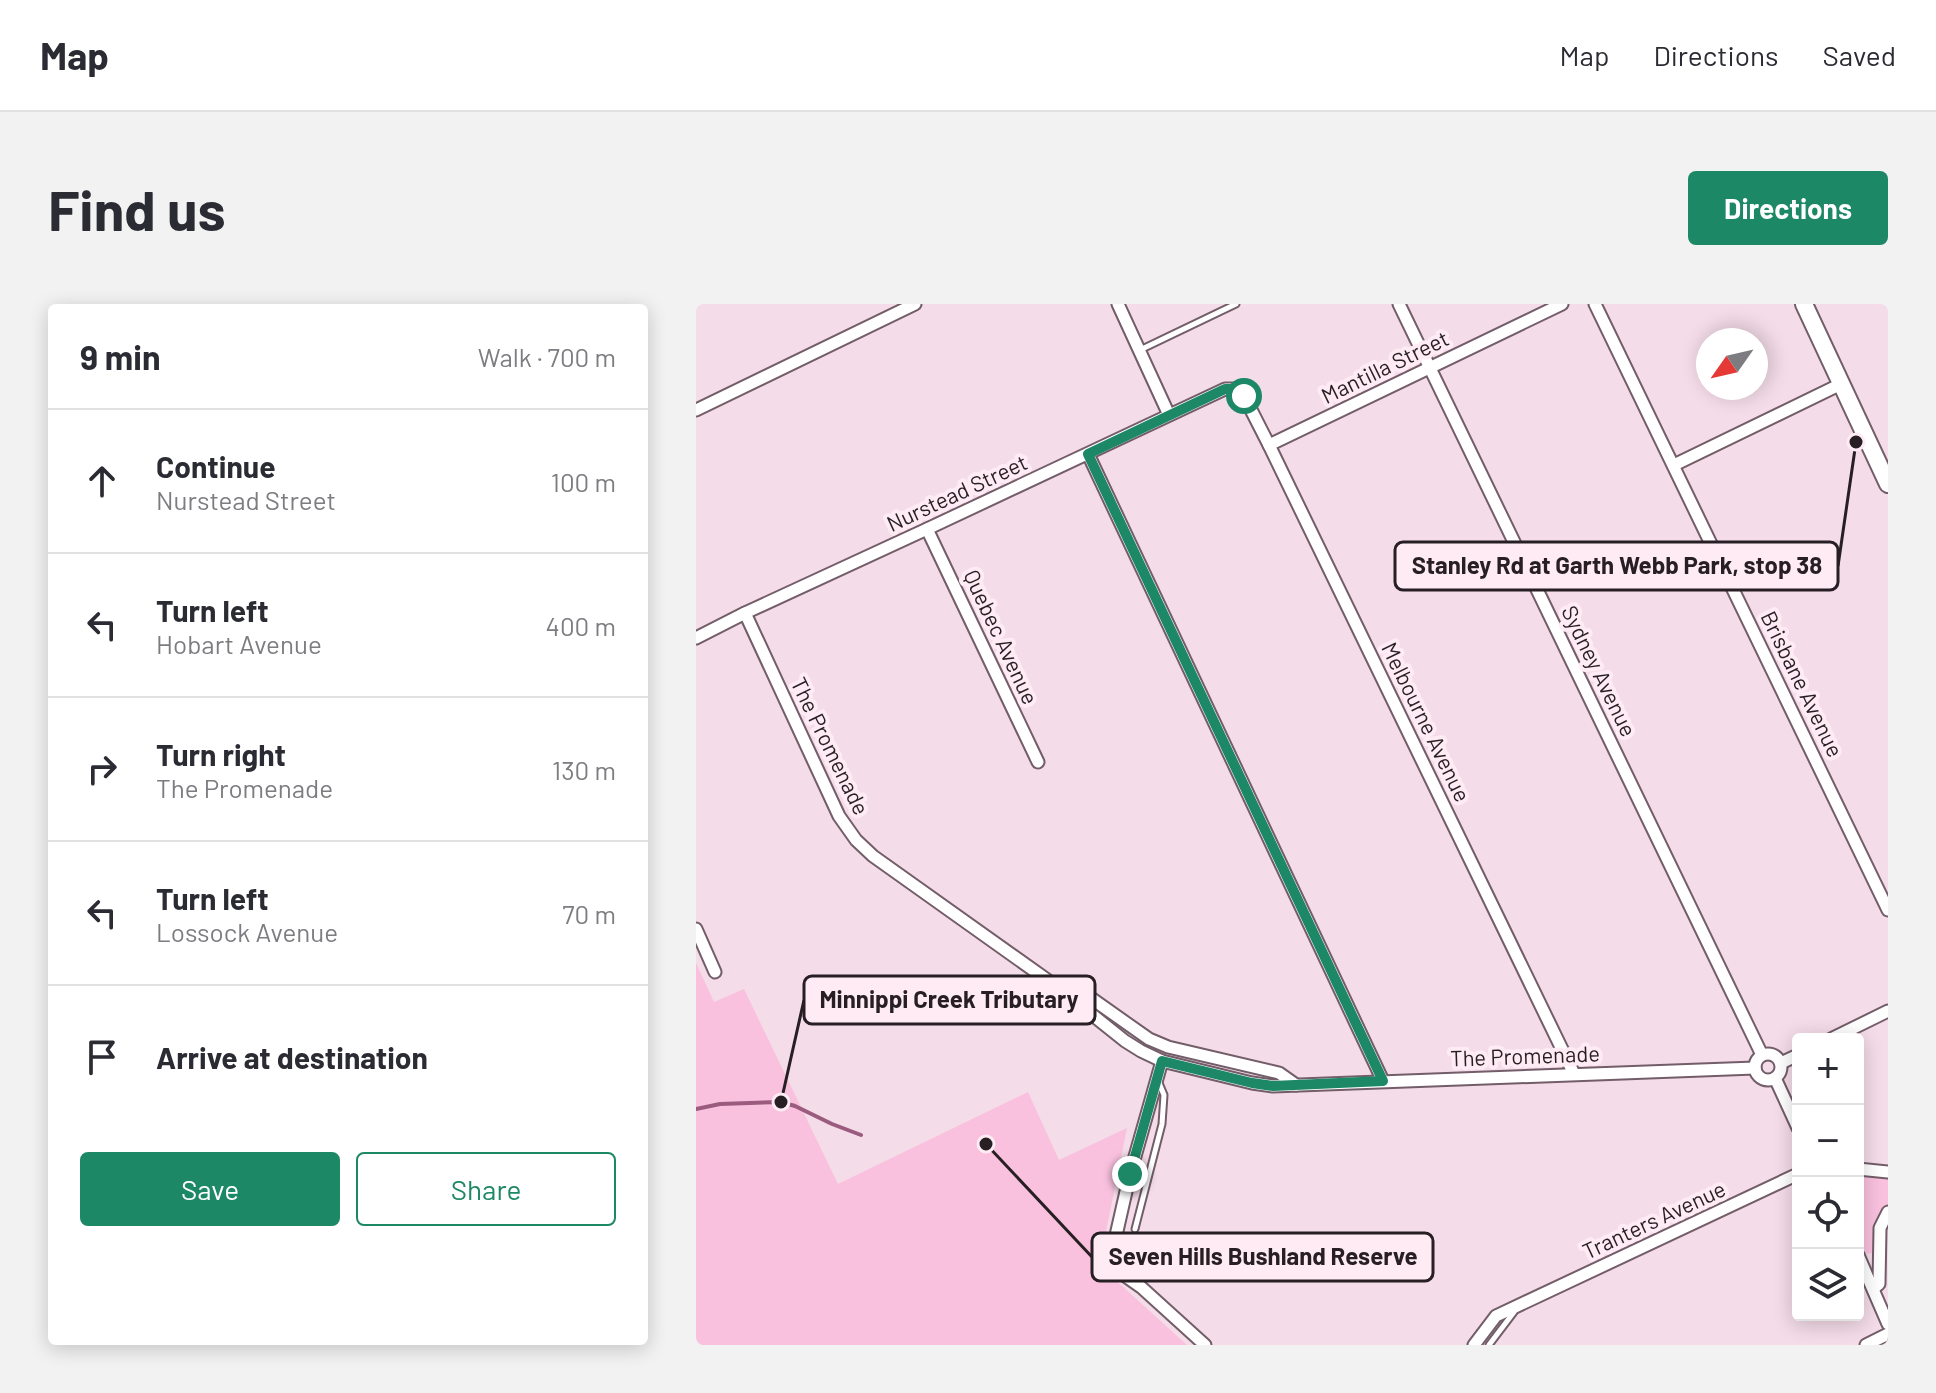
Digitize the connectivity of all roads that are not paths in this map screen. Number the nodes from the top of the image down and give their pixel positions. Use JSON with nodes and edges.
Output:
{"nodes":[{"id":1,"x":915,"y":304,"type":"edge"},
{"id":2,"x":1118,"y":304,"type":"edge"},
{"id":3,"x":1236,"y":304,"type":"edge"},
{"id":4,"x":1399,"y":304,"type":"edge"},
{"id":5,"x":1562,"y":304,"type":"edge"},
{"id":6,"x":1595,"y":304,"type":"edge"},
{"id":7,"x":1804,"y":304,"type":"edge"},
{"id":8,"x":1139,"y":351,"type":"junction"},
{"id":9,"x":1430,"y":367,"type":"junction"},
{"id":10,"x":1841,"y":384,"type":"junction"},
{"id":11,"x":1236,"y":389,"type":"joint"},
{"id":12,"x":696,"y":410,"type":"edge"},
{"id":13,"x":1169,"y":415,"type":"junction"},
{"id":14,"x":1269,"y":445,"type":"junction"},
{"id":15,"x":1088,"y":454,"type":"junction"},
{"id":16,"x":1674,"y":465,"type":"junction"},
{"id":17,"x":1888,"y":484,"type":"edge"},
{"id":18,"x":927,"y":529,"type":"junction"},
{"id":19,"x":745,"y":613,"type":"junction"},
{"id":20,"x":696,"y":638,"type":"edge"},
{"id":21,"x":1038,"y":762,"type":"dead end"},
{"id":22,"x":1888,"y":910,"type":"edge"},
{"id":23,"x":696,"y":929,"type":"edge"},
{"id":24,"x":715,"y":972,"type":"dead end"},
{"id":25,"x":1060,"y":989,"type":"junction"},
{"id":26,"x":1888,"y":1011,"type":"edge"},
{"id":27,"x":1843,"y":1033,"type":"edge"},
{"id":28,"x":1762,"y":1055,"type":"junction"},
{"id":29,"x":1792,"y":1058,"type":"edge"},
{"id":30,"x":1162,"y":1061,"type":"junction"},
{"id":31,"x":1781,"y":1063,"type":"junction"},
{"id":32,"x":1755,"y":1068,"type":"junction"},
{"id":33,"x":1574,"y":1074,"type":"junction"},
{"id":34,"x":1157,"y":1078,"type":"junction"},
{"id":35,"x":1775,"y":1078,"type":"junction"},
{"id":36,"x":1383,"y":1081,"type":"junction"},
{"id":37,"x":1296,"y":1085,"type":"junction"},
{"id":38,"x":1792,"y":1115,"type":"edge"},
{"id":39,"x":1864,"y":1170,"type":"edge"},
{"id":40,"x":1888,"y":1172,"type":"edge"},
{"id":41,"x":1792,"y":1177,"type":"edge"},
{"id":42,"x":1888,"y":1212,"type":"edge"},
{"id":43,"x":1135,"y":1229,"type":"dead end"},
{"id":44,"x":1864,"y":1267,"type":"edge"},
{"id":45,"x":1874,"y":1288,"type":"junction"},
{"id":46,"x":1527,"y":1301,"type":"junction"},
{"id":47,"x":1888,"y":1324,"type":"edge"},
{"id":48,"x":1888,"y":1334,"type":"edge"},
{"id":49,"x":1205,"y":1345,"type":"edge"},
{"id":50,"x":1474,"y":1345,"type":"edge"},
{"id":51,"x":1489,"y":1345,"type":"edge"},
{"id":52,"x":1866,"y":1345,"type":"edge"}],
"edges":[{"from":1,"to":12,"type":"street"},
{"from":2,"to":8,"type":"street"},
{"from":3,"to":8,"type":"lane"},
{"from":4,"to":9,"type":"street","name":"Sydney Avenue"},
{"from":5,"to":9,"type":"street","name":"Mantilla Street"},
{"from":6,"to":16,"type":"street","name":"Brisbane Avenue"},
{"from":7,"to":10,"type":"main road"},
{"from":8,"to":13,"type":"street"},
{"from":9,"to":14,"type":"street","name":"Mantilla Street"},
{"from":9,"to":28,"type":"street","name":"Sydney Avenue"},
{"from":10,"to":16,"type":"street"},
{"from":10,"to":17,"type":"main road"},
{"from":11,"to":13,"type":"street","name":"Nurstead Street"},
{"from":11,"to":14,"type":"street","name":"Melbourne Avenue"},
{"from":13,"to":15,"type":"street","name":"Nurstead Street"},
{"from":14,"to":33,"type":"street","name":"Melbourne Avenue"},
{"from":15,"to":18,"type":"street","name":"Nurstead Street"},
{"from":15,"to":36,"type":"street"},
{"from":16,"to":22,"type":"street","name":"Brisbane Avenue"},
{"from":18,"to":19,"type":"street","name":"Nurstead Street"},
{"from":18,"to":21,"type":"street","name":"Quebec Avenue"},
{"from":19,"to":20,"type":"street","name":"Nurstead Street"},
{"from":19,"to":25,"type":"street","name":"The Promenade"},
{"from":23,"to":24,"type":"street"},
{"from":25,"to":30,"type":"street","name":"The Promenade"},
{"from":25,"to":37,"type":"street","name":"The Promenade"},
{"from":26,"to":27,"type":"street"},
{"from":28,"to":31,"type":"street"},
{"from":28,"to":32,"type":"street"},
{"from":29,"to":31,"type":"street"},
{"from":30,"to":34,"type":"street"},
{"from":30,"to":37,"type":"street","name":"The Promenade"},
{"from":31,"to":35,"type":"street"},
{"from":32,"to":33,"type":"street","name":"The Promenade"},
{"from":32,"to":35,"type":"street"},
{"from":33,"to":36,"type":"street","name":"The Promenade"},
{"from":34,"to":43,"type":"lane"},
{"from":34,"to":49,"type":"street"},
{"from":35,"to":38,"type":"street"},
{"from":36,"to":37,"type":"street","name":"The Promenade"},
{"from":39,"to":40,"type":"street"},
{"from":41,"to":46,"type":"street","name":"Tranters Avenue"},
{"from":42,"to":45,"type":"street"},
{"from":44,"to":45,"type":"street"},
{"from":45,"to":47,"type":"street"},
{"from":46,"to":50,"type":"street","name":"Tranters Avenue"},
{"from":46,"to":51,"type":"lane","name":"Tranters Avenue"},
{"from":48,"to":52,"type":"street"}]}
